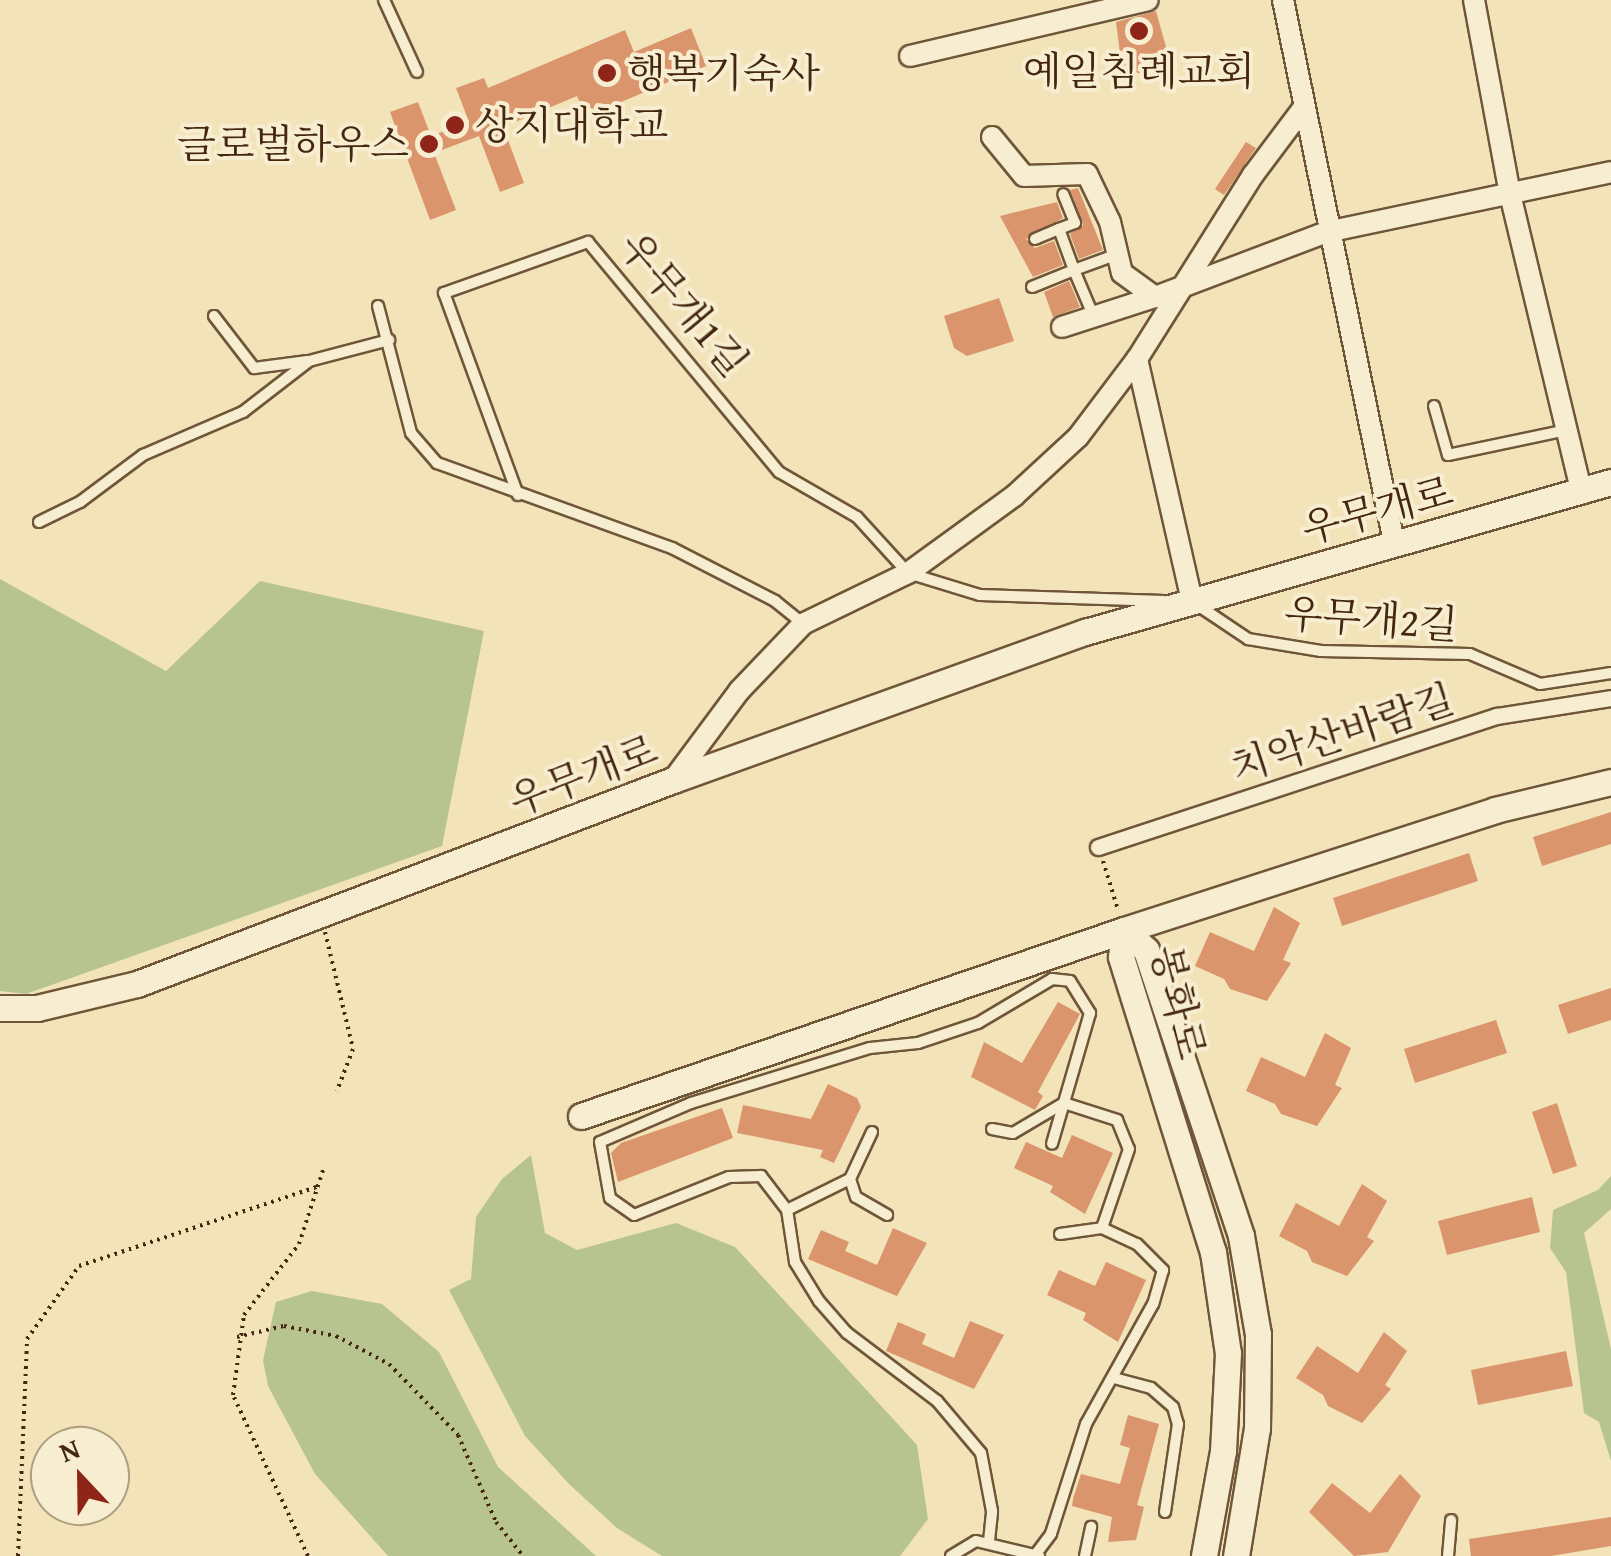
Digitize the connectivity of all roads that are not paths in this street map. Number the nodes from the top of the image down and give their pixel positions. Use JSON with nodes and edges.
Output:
{"nodes":[{"id":1,"x":384,"y":0,"type":"edge"},
{"id":2,"x":1148,"y":0,"type":"edge"},
{"id":3,"x":1283,"y":0,"type":"edge"},
{"id":4,"x":1474,"y":0,"type":"edge"},
{"id":5,"x":910,"y":56,"type":"dead end"},
{"id":6,"x":417,"y":72,"type":"dead end"},
{"id":7,"x":1304,"y":107,"type":"junction"},
{"id":8,"x":992,"y":137,"type":"dead end"},
{"id":9,"x":1611,"y":172,"type":"edge"},
{"id":10,"x":1063,"y":194,"type":"dead end"},
{"id":11,"x":1510,"y":194,"type":"junction"},
{"id":12,"x":1059,"y":229,"type":"junction"},
{"id":13,"x":1327,"y":232,"type":"junction"},
{"id":14,"x":1035,"y":238,"type":"dead end"},
{"id":15,"x":1110,"y":257,"type":"dead end"},
{"id":16,"x":1074,"y":270,"type":"junction"},
{"id":17,"x":1181,"y":286,"type":"junction"},
{"id":18,"x":1032,"y":287,"type":"dead end"},
{"id":19,"x":1155,"y":297,"type":"junction"},
{"id":20,"x":378,"y":306,"type":"dead end"},
{"id":21,"x":214,"y":316,"type":"dead end"},
{"id":22,"x":1093,"y":316,"type":"junction"},
{"id":23,"x":1062,"y":328,"type":"dead end"},
{"id":24,"x":389,"y":340,"type":"junction"},
{"id":25,"x":1138,"y":360,"type":"junction"},
{"id":26,"x":309,"y":361,"type":"junction"},
{"id":27,"x":1434,"y":406,"type":"dead end"},
{"id":28,"x":1568,"y":430,"type":"junction"},
{"id":29,"x":1611,"y":482,"type":"edge"},
{"id":30,"x":1582,"y":492,"type":"junction"},
{"id":31,"x":518,"y":495,"type":"junction"},
{"id":32,"x":39,"y":522,"type":"dead end"},
{"id":33,"x":1394,"y":542,"type":"junction"},
{"id":34,"x":908,"y":574,"type":"junction"},
{"id":35,"x":1192,"y":602,"type":"junction"},
{"id":36,"x":803,"y":624,"type":"junction"},
{"id":37,"x":1611,"y":672,"type":"edge"},
{"id":38,"x":1611,"y":698,"type":"edge"},
{"id":39,"x":673,"y":780,"type":"junction"},
{"id":40,"x":1611,"y":782,"type":"edge"},
{"id":41,"x":1098,"y":847,"type":"road end"},
{"id":42,"x":1124,"y":930,"type":"junction"},
{"id":43,"x":0,"y":1008,"type":"edge"},
{"id":44,"x":1064,"y":1103,"type":"junction"},
{"id":45,"x":581,"y":1116,"type":"dead end"},
{"id":46,"x":992,"y":1129,"type":"dead end"},
{"id":47,"x":872,"y":1132,"type":"dead end"},
{"id":48,"x":1052,"y":1144,"type":"dead end"},
{"id":49,"x":850,"y":1179,"type":"junction"},
{"id":50,"x":786,"y":1210,"type":"junction"},
{"id":51,"x":887,"y":1215,"type":"dead end"},
{"id":52,"x":1102,"y":1228,"type":"junction"},
{"id":53,"x":1060,"y":1234,"type":"dead end"},
{"id":54,"x":1114,"y":1378,"type":"junction"},
{"id":55,"x":1165,"y":1512,"type":"dead end"},
{"id":56,"x":1451,"y":1520,"type":"dead end"},
{"id":57,"x":1091,"y":1526,"type":"dead end"},
{"id":58,"x":989,"y":1541,"type":"junction"},
{"id":59,"x":951,"y":1556,"type":"edge"},
{"id":60,"x":1037,"y":1556,"type":"edge"},
{"id":61,"x":1086,"y":1556,"type":"edge"},
{"id":62,"x":1204,"y":1556,"type":"edge"},
{"id":63,"x":1236,"y":1556,"type":"edge"},
{"id":64,"x":1448,"y":1556,"type":"edge"}],
"edges":[{"from":1,"to":6,"type":"lane"},
{"from":2,"to":5,"type":"street"},
{"from":3,"to":7,"type":"street"},
{"from":4,"to":11,"type":"street"},
{"from":7,"to":13,"type":"street"},
{"from":7,"to":17,"type":"street"},
{"from":8,"to":19,"type":"street"},
{"from":9,"to":11,"type":"street"},
{"from":10,"to":12,"type":"lane"},
{"from":11,"to":13,"type":"street"},
{"from":11,"to":28,"type":"street"},
{"from":12,"to":14,"type":"lane"},
{"from":12,"to":16,"type":"lane"},
{"from":13,"to":17,"type":"street"},
{"from":13,"to":33,"type":"street"},
{"from":15,"to":16,"type":"lane"},
{"from":16,"to":18,"type":"lane"},
{"from":16,"to":22,"type":"lane"},
{"from":17,"to":19,"type":"street"},
{"from":17,"to":25,"type":"street"},
{"from":19,"to":22,"type":"street"},
{"from":20,"to":24,"type":"lane"},
{"from":21,"to":26,"type":"lane"},
{"from":22,"to":23,"type":"street"},
{"from":24,"to":26,"type":"lane"},
{"from":24,"to":31,"type":"lane"},
{"from":25,"to":34,"type":"street"},
{"from":25,"to":35,"type":"street"},
{"from":26,"to":32,"type":"lane"},
{"from":27,"to":28,"type":"lane","name":"우무개로"},
{"from":28,"to":30,"type":"street"},
{"from":29,"to":30,"type":"street","name":"우무개로"},
{"from":30,"to":33,"type":"street","name":"우무개로"},
{"from":31,"to":34,"type":"lane","name":"우무개1길"},
{"from":31,"to":36,"type":"lane"},
{"from":33,"to":35,"type":"street","name":"우무개로"},
{"from":34,"to":35,"type":"lane"},
{"from":34,"to":36,"type":"street"},
{"from":35,"to":37,"type":"lane","name":"우무개2길"},
{"from":35,"to":39,"type":"street","name":"우무개로"},
{"from":36,"to":39,"type":"street"},
{"from":38,"to":41,"type":"street","name":"치악산바람길"},
{"from":39,"to":43,"type":"street","name":"우무개로"},
{"from":40,"to":42,"type":"street"},
{"from":42,"to":45,"type":"street"},
{"from":42,"to":62,"type":"street","name":"봉화로"},
{"from":42,"to":63,"type":"street","name":"봉화로"},
{"from":44,"to":46,"type":"lane"},
{"from":44,"to":48,"type":"lane"},
{"from":44,"to":50,"type":"lane"},
{"from":44,"to":52,"type":"lane"},
{"from":47,"to":49,"type":"lane"},
{"from":49,"to":50,"type":"lane"},
{"from":49,"to":51,"type":"lane"},
{"from":50,"to":58,"type":"lane"},
{"from":52,"to":53,"type":"lane"},
{"from":52,"to":54,"type":"lane"},
{"from":54,"to":55,"type":"lane"},
{"from":54,"to":60,"type":"lane"},
{"from":56,"to":64,"type":"lane"},
{"from":57,"to":61,"type":"lane"},
{"from":58,"to":59,"type":"lane"},
{"from":58,"to":60,"type":"lane"}]}
